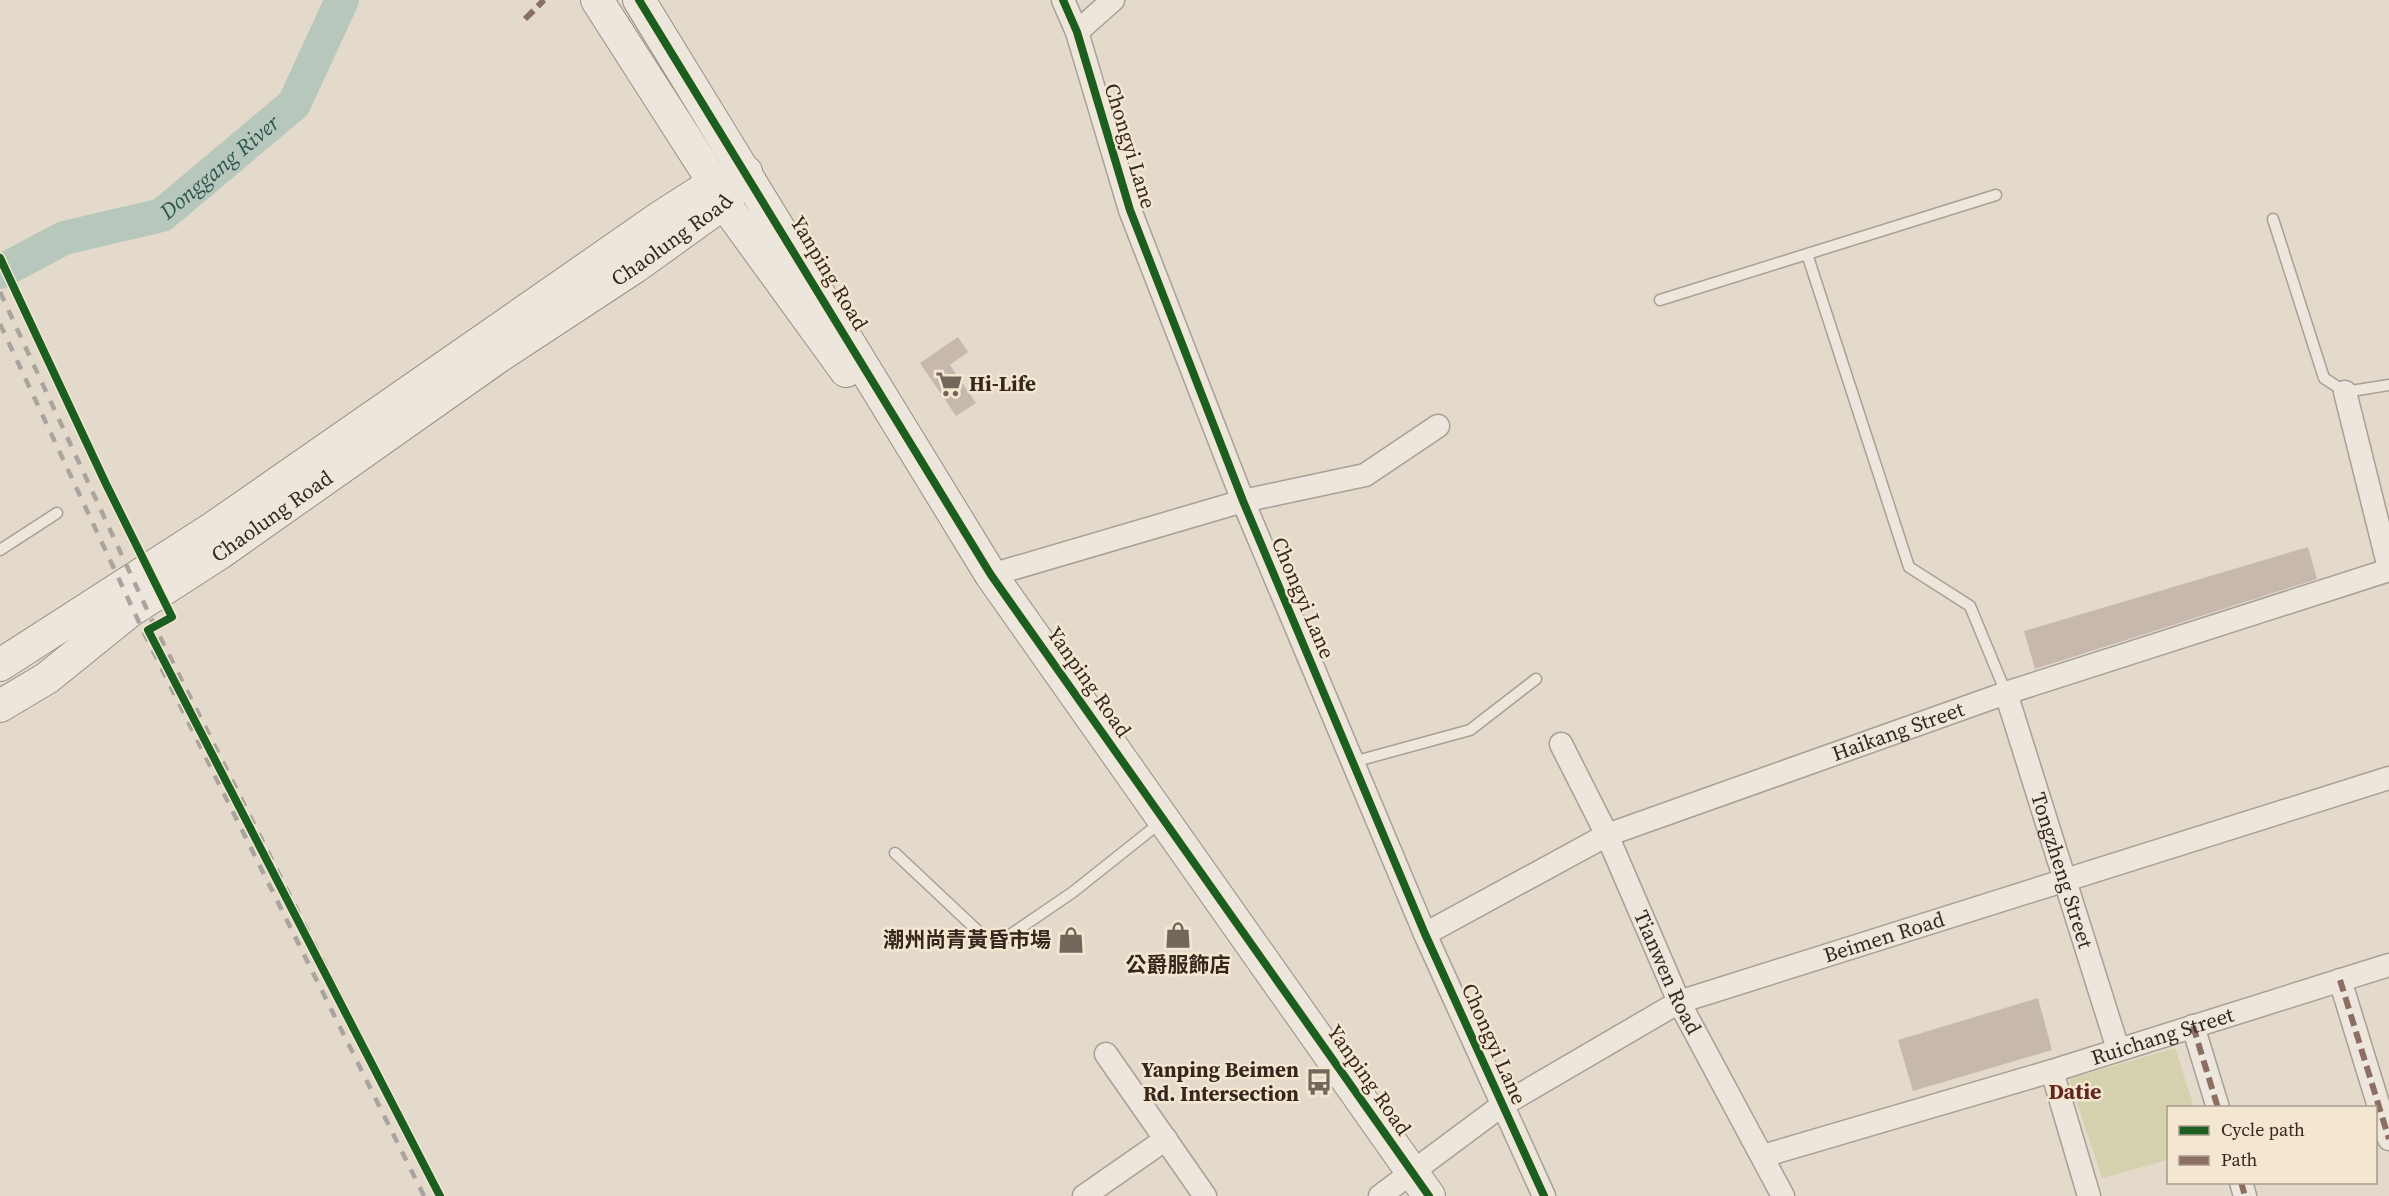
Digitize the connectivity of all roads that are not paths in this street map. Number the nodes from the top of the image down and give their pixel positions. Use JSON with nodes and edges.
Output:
{"nodes":[{"id":1,"x":597,"y":0,"type":"edge"},
{"id":2,"x":639,"y":0,"type":"edge"},
{"id":3,"x":1063,"y":0,"type":"edge"},
{"id":4,"x":1113,"y":0,"type":"edge"},
{"id":5,"x":1077,"y":32,"type":"junction"},
{"id":6,"x":746,"y":172,"type":"junction"},
{"id":7,"x":713,"y":185,"type":"junction"},
{"id":8,"x":1996,"y":195,"type":"dead end"},
{"id":9,"x":2273,"y":219,"type":"dead end"},
{"id":10,"x":1807,"y":254,"type":"junction"},
{"id":11,"x":1660,"y":300,"type":"dead end"},
{"id":12,"x":2389,"y":385,"type":"edge"},
{"id":13,"x":2345,"y":392,"type":"junction"},
{"id":14,"x":1438,"y":426,"type":"dead end"},
{"id":15,"x":1243,"y":501,"type":"junction"},
{"id":16,"x":57,"y":513,"type":"dead end"},
{"id":17,"x":975,"y":549,"type":"junction"},
{"id":18,"x":0,"y":550,"type":"edge"},
{"id":19,"x":2389,"y":569,"type":"edge"},
{"id":20,"x":991,"y":575,"type":"junction"},
{"id":21,"x":0,"y":665,"type":"edge"},
{"id":22,"x":1536,"y":679,"type":"dead end"},
{"id":23,"x":2006,"y":693,"type":"junction"},
{"id":24,"x":0,"y":706,"type":"edge"},
{"id":25,"x":1561,"y":744,"type":"dead end"},
{"id":26,"x":1353,"y":762,"type":"junction"},
{"id":27,"x":2389,"y":778,"type":"edge"},
{"id":28,"x":1164,"y":820,"type":"junction"},
{"id":29,"x":1607,"y":835,"type":"junction"},
{"id":30,"x":895,"y":853,"type":"dead end"},
{"id":31,"x":2065,"y":881,"type":"junction"},
{"id":32,"x":1425,"y":934,"type":"junction"},
{"id":33,"x":2389,"y":964,"type":"edge"},
{"id":34,"x":2340,"y":980,"type":"junction"},
{"id":35,"x":1679,"y":1002,"type":"junction"},
{"id":36,"x":2193,"y":1026,"type":"junction"},
{"id":37,"x":2118,"y":1049,"type":"junction"},
{"id":38,"x":1106,"y":1054,"type":"dead end"},
{"id":39,"x":2052,"y":1071,"type":"junction"},
{"id":40,"x":1501,"y":1106,"type":"junction"},
{"id":41,"x":2218,"y":1106,"type":"edge"},
{"id":42,"x":1166,"y":1139,"type":"junction"},
{"id":43,"x":2389,"y":1139,"type":"edge"},
{"id":44,"x":1763,"y":1156,"type":"junction"},
{"id":45,"x":1421,"y":1184,"type":"edge"},
{"id":46,"x":1084,"y":1196,"type":"edge"},
{"id":47,"x":1205,"y":1196,"type":"edge"},
{"id":48,"x":1380,"y":1196,"type":"edge"},
{"id":49,"x":1544,"y":1196,"type":"edge"},
{"id":50,"x":1783,"y":1196,"type":"edge"},
{"id":51,"x":2089,"y":1196,"type":"edge"}],
"edges":[{"from":1,"to":7,"type":"street","name":"Yanping Road"},
{"from":2,"to":6,"type":"street","name":"Yanping Road"},
{"from":3,"to":5,"type":"street","name":"Chongyi Lane"},
{"from":4,"to":5,"type":"street"},
{"from":5,"to":15,"type":"street","name":"Chongyi Lane"},
{"from":6,"to":7,"type":"street","name":"Chaolung Road"},
{"from":6,"to":17,"type":"street","name":"Yanping Road"},
{"from":7,"to":17,"type":"street","name":"Yanping Road"},
{"from":7,"to":21,"type":"street","name":"Chaolung Road"},
{"from":7,"to":24,"type":"street","name":"Chaolung Road"},
{"from":8,"to":10,"type":"lane"},
{"from":9,"to":13,"type":"lane"},
{"from":10,"to":11,"type":"lane"},
{"from":10,"to":23,"type":"lane"},
{"from":12,"to":13,"type":"lane"},
{"from":13,"to":19,"type":"street"},
{"from":14,"to":15,"type":"street"},
{"from":15,"to":20,"type":"street"},
{"from":15,"to":26,"type":"street","name":"Chongyi Lane"},
{"from":16,"to":18,"type":"lane"},
{"from":17,"to":20,"type":"street","name":"Yanping Road"},
{"from":19,"to":23,"type":"street","name":"Haikang Street"},
{"from":20,"to":28,"type":"street","name":"Yanping Road"},
{"from":22,"to":26,"type":"lane"},
{"from":23,"to":29,"type":"street","name":"Haikang Street"},
{"from":23,"to":31,"type":"street","name":"Tongzheng Street"},
{"from":25,"to":29,"type":"street","name":"Tianwen Road"},
{"from":26,"to":32,"type":"street","name":"Chongyi Lane"},
{"from":27,"to":31,"type":"street","name":"Beimen Road"},
{"from":28,"to":30,"type":"lane"},
{"from":28,"to":45,"type":"street","name":"Yanping Road"},
{"from":29,"to":32,"type":"street","name":"Haikang Street"},
{"from":29,"to":35,"type":"street","name":"Tianwen Road"},
{"from":31,"to":35,"type":"street","name":"Beimen Road"},
{"from":31,"to":37,"type":"street","name":"Tongzheng Street"},
{"from":32,"to":40,"type":"street","name":"Chongyi Lane"},
{"from":33,"to":34,"type":"street","name":"Ruichang Street"},
{"from":34,"to":36,"type":"street","name":"Ruichang Street"},
{"from":34,"to":43,"type":"street"},
{"from":35,"to":40,"type":"street","name":"Beimen Road"},
{"from":35,"to":44,"type":"street","name":"Tianwen Road"},
{"from":36,"to":37,"type":"street","name":"Ruichang Street"},
{"from":36,"to":41,"type":"street"},
{"from":37,"to":39,"type":"street","name":"Ruichang Street"},
{"from":38,"to":42,"type":"street"},
{"from":39,"to":44,"type":"street","name":"Ruichang Street"},
{"from":39,"to":51,"type":"street"},
{"from":40,"to":45,"type":"street","name":"Beimen Road"},
{"from":40,"to":49,"type":"street","name":"Chongyi Lane"},
{"from":42,"to":46,"type":"street"},
{"from":42,"to":47,"type":"street"},
{"from":44,"to":50,"type":"street","name":"Tianwen Road"},
{"from":45,"to":48,"type":"street","name":"Beimen Road"}]}
